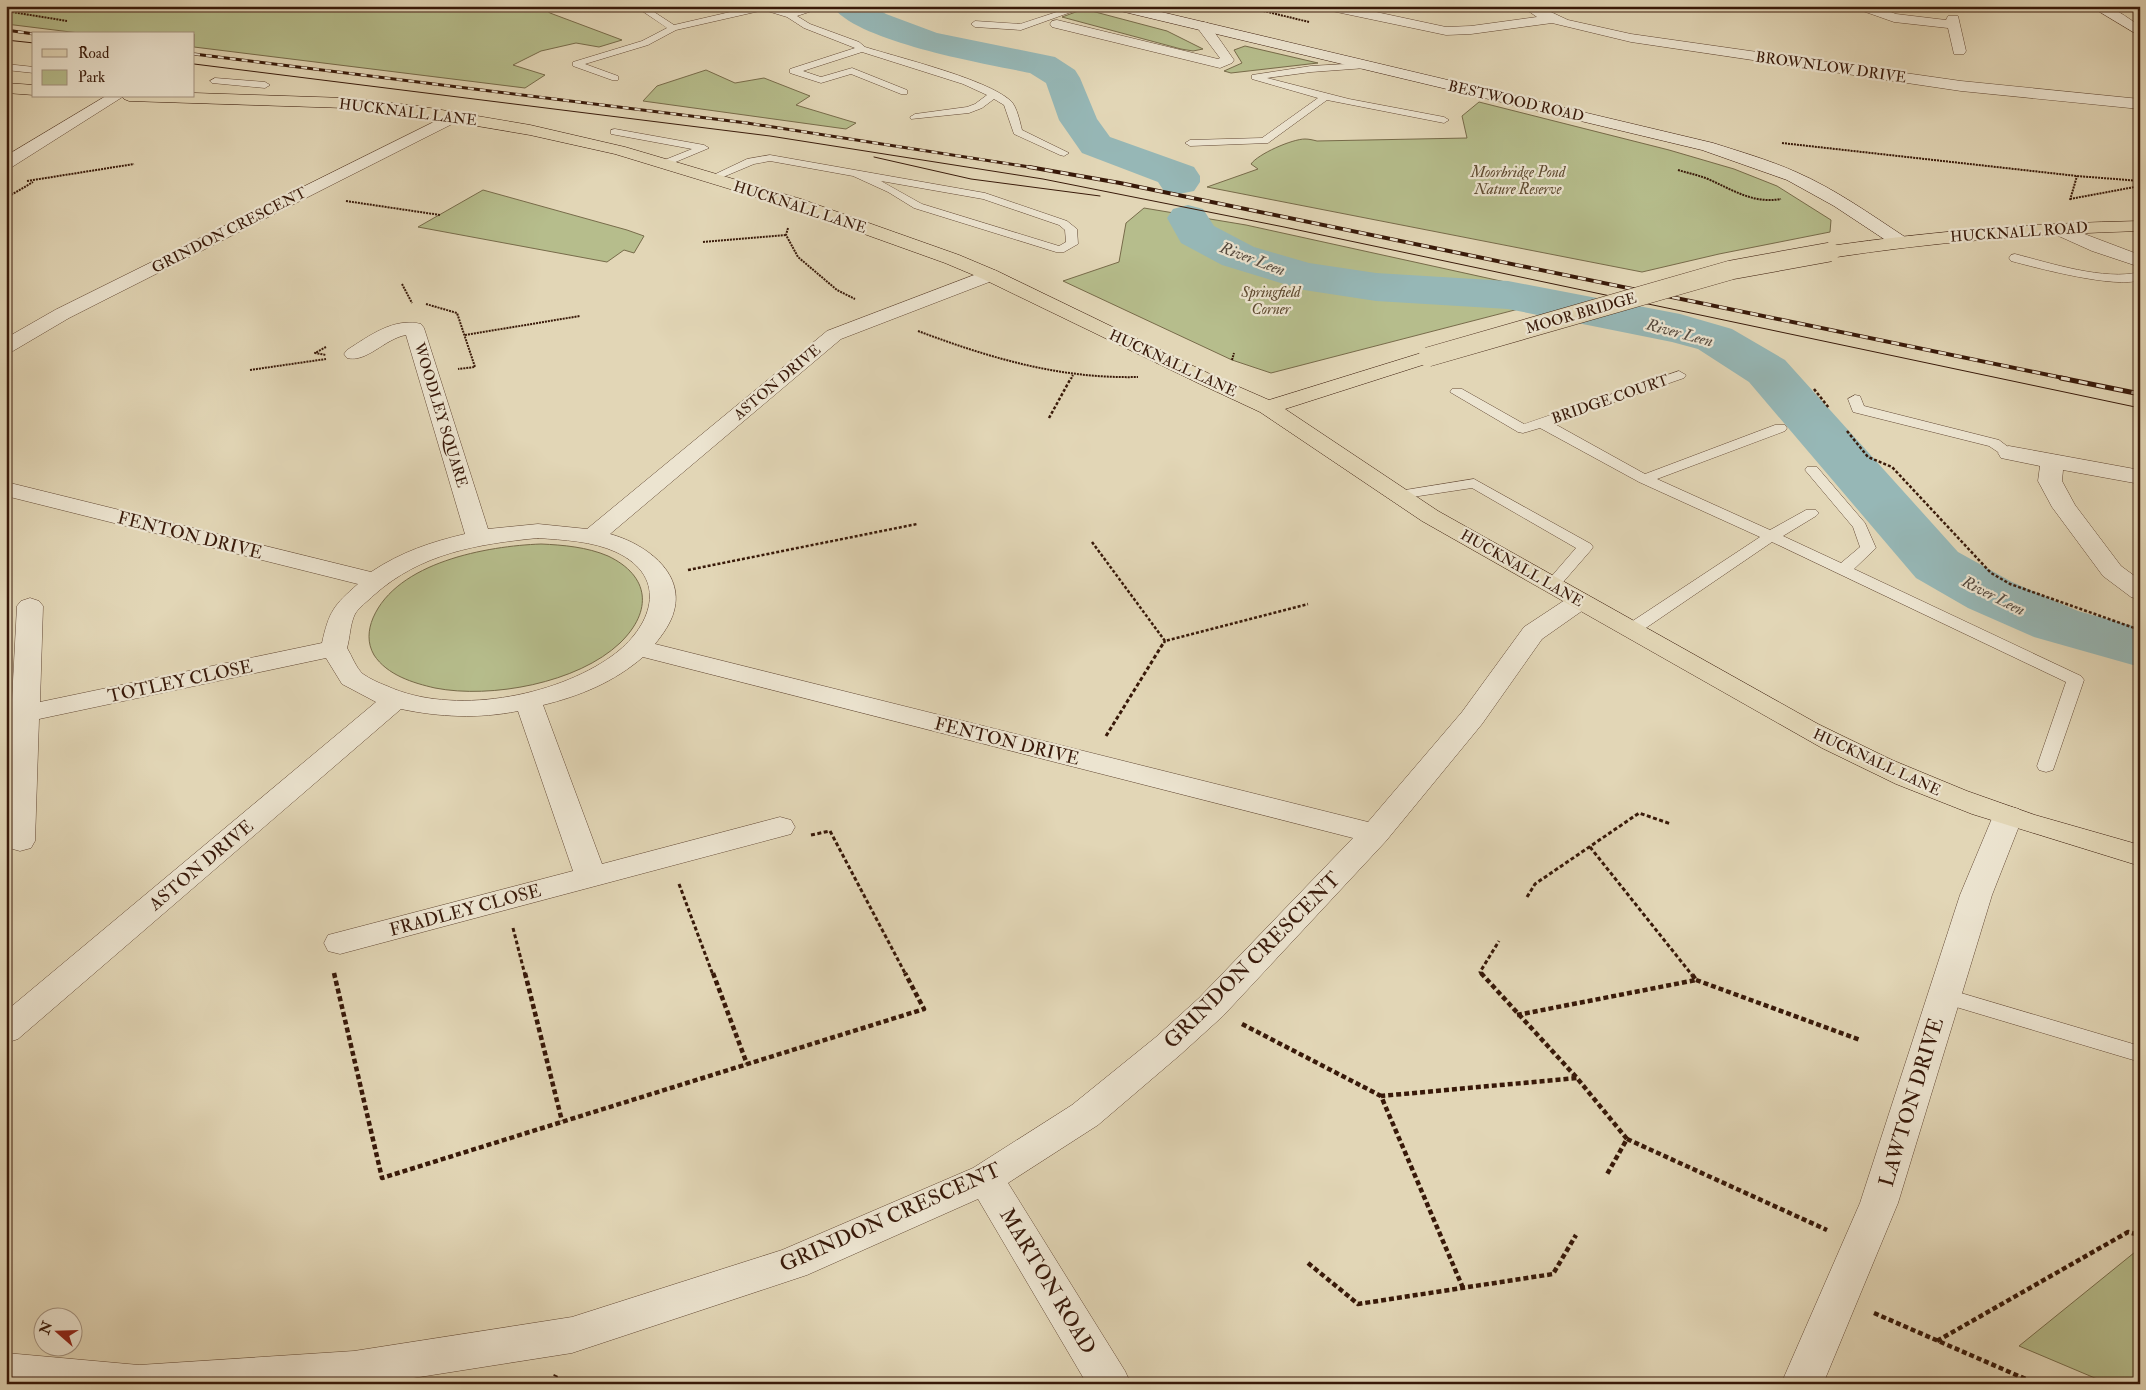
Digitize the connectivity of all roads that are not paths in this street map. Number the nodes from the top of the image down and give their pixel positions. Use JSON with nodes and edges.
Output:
{"nodes":[{"id":1,"x":639,"y":6,"type":"edge"},
{"id":2,"x":823,"y":6,"type":"edge"},
{"id":3,"x":1117,"y":6,"type":"edge"},
{"id":4,"x":1327,"y":6,"type":"edge"},
{"id":5,"x":1528,"y":6,"type":"edge"},
{"id":6,"x":1862,"y":6,"type":"edge"},
{"id":7,"x":2097,"y":6,"type":"edge"},
{"id":8,"x":1076,"y":7,"type":"edge"},
{"id":9,"x":2111,"y":12,"type":"junction"},
{"id":10,"x":2131,"y":12,"type":"dead end"},
{"id":11,"x":790,"y":15,"type":"junction"},
{"id":12,"x":1552,"y":19,"type":"junction"},
{"id":13,"x":975,"y":24,"type":"dead end"},
{"id":14,"x":1068,"y":25,"type":"dead end"},
{"id":15,"x":1203,"y":26,"type":"junction"},
{"id":16,"x":672,"y":28,"type":"junction"},
{"id":17,"x":2140,"y":32,"type":"edge"},
{"id":18,"x":862,"y":50,"type":"junction"},
{"id":19,"x":1959,"y":51,"type":"dead end"},
{"id":20,"x":1363,"y":66,"type":"junction"},
{"id":21,"x":6,"y":67,"type":"edge"},
{"id":22,"x":32,"y":70,"type":"edge"},
{"id":23,"x":615,"y":78,"type":"dead end"},
{"id":24,"x":215,"y":81,"type":"dead end"},
{"id":25,"x":235,"y":82,"type":"junction"},
{"id":26,"x":6,"y":88,"type":"edge"},
{"id":27,"x":32,"y":90,"type":"edge"},
{"id":28,"x":269,"y":91,"type":"junction"},
{"id":29,"x":904,"y":92,"type":"dead end"},
{"id":30,"x":993,"y":94,"type":"junction"},
{"id":31,"x":195,"y":97,"type":"edge"},
{"id":32,"x":1325,"y":97,"type":"junction"},
{"id":33,"x":113,"y":98,"type":"edge"},
{"id":34,"x":230,"y":98,"type":"junction"},
{"id":35,"x":2140,"y":104,"type":"edge"},
{"id":36,"x":454,"y":117,"type":"junction"},
{"id":37,"x":915,"y":117,"type":"dead end"},
{"id":38,"x":1444,"y":120,"type":"dead end"},
{"id":39,"x":615,"y":132,"type":"dead end"},
{"id":40,"x":1190,"y":143,"type":"dead end"},
{"id":41,"x":1064,"y":153,"type":"dead end"},
{"id":42,"x":6,"y":163,"type":"edge"},
{"id":43,"x":666,"y":163,"type":"junction"},
{"id":44,"x":712,"y":178,"type":"junction"},
{"id":45,"x":894,"y":185,"type":"junction"},
{"id":46,"x":2107,"y":226,"type":"junction"},
{"id":47,"x":2140,"y":226,"type":"edge"},
{"id":48,"x":2058,"y":229,"type":"junction"},
{"id":49,"x":1899,"y":241,"type":"junction"},
{"id":50,"x":2140,"y":256,"type":"edge"},
{"id":51,"x":2015,"y":258,"type":"dead end"},
{"id":52,"x":2140,"y":261,"type":"edge"},
{"id":53,"x":990,"y":275,"type":"junction"},
{"id":54,"x":2140,"y":276,"type":"edge"},
{"id":55,"x":6,"y":347,"type":"edge"},
{"id":56,"x":354,"y":354,"type":"road end"},
{"id":57,"x":1679,"y":375,"type":"dead end"},
{"id":58,"x":1457,"y":392,"type":"dead end"},
{"id":59,"x":1854,"y":399,"type":"dead end"},
{"id":60,"x":1268,"y":407,"type":"junction"},
{"id":61,"x":1542,"y":423,"type":"junction"},
{"id":62,"x":1780,"y":428,"type":"dead end"},
{"id":63,"x":2009,"y":453,"type":"joint"},
{"id":64,"x":2052,"y":461,"type":"junction"},
{"id":65,"x":1812,"y":470,"type":"dead end"},
{"id":66,"x":2140,"y":477,"type":"edge"},
{"id":67,"x":1644,"y":479,"type":"junction"},
{"id":68,"x":6,"y":489,"type":"edge"},
{"id":69,"x":1399,"y":495,"type":"junction"},
{"id":70,"x":1811,"y":513,"type":"dead end"},
{"id":71,"x":592,"y":536,"type":"junction"},
{"id":72,"x":1771,"y":536,"type":"junction"},
{"id":73,"x":478,"y":537,"type":"junction"},
{"id":74,"x":1843,"y":570,"type":"junction"},
{"id":75,"x":374,"y":580,"type":"junction"},
{"id":76,"x":2140,"y":592,"type":"edge"},
{"id":77,"x":1566,"y":593,"type":"junction"},
{"id":78,"x":30,"y":606,"type":"dead end"},
{"id":79,"x":1631,"y":630,"type":"junction"},
{"id":80,"x":334,"y":648,"type":"junction"},
{"id":81,"x":638,"y":648,"type":"junction"},
{"id":82,"x":395,"y":700,"type":"junction"},
{"id":83,"x":528,"y":701,"type":"junction"},
{"id":84,"x":26,"y":713,"type":"junction"},
{"id":85,"x":2046,"y":766,"type":"dead end"},
{"id":86,"x":2008,"y":816,"type":"junction"},
{"id":87,"x":780,"y":827,"type":"road end"},
{"id":88,"x":1375,"y":834,"type":"junction"},
{"id":89,"x":20,"y":841,"type":"dead end"},
{"id":90,"x":2140,"y":856,"type":"edge"},
{"id":91,"x":591,"y":877,"type":"junction"},
{"id":92,"x":340,"y":943,"type":"road end"},
{"id":93,"x":1944,"y":996,"type":"junction"},
{"id":94,"x":6,"y":1030,"type":"edge"},
{"id":95,"x":2140,"y":1054,"type":"edge"},
{"id":96,"x":986,"y":1179,"type":"junction"},
{"id":97,"x":6,"y":1371,"type":"edge"},
{"id":98,"x":1110,"y":1384,"type":"edge"},
{"id":99,"x":1802,"y":1384,"type":"edge"}],
"edges":[{"from":1,"to":16,"type":"lane"},
{"from":2,"to":11,"type":"lane"},
{"from":3,"to":15,"type":"street","name":"BESTWOOD ROAD"},
{"from":4,"to":12,"type":"street"},
{"from":5,"to":12,"type":"street","name":"BROWNLOW DRIVE"},
{"from":6,"to":19,"type":"street"},
{"from":7,"to":9,"type":"street"},
{"from":8,"to":13,"type":"lane"},
{"from":9,"to":10,"type":"street"},
{"from":9,"to":17,"type":"street"},
{"from":11,"to":16,"type":"lane"},
{"from":11,"to":18,"type":"lane"},
{"from":12,"to":35,"type":"street","name":"BROWNLOW DRIVE"},
{"from":14,"to":15,"type":"street"},
{"from":15,"to":20,"type":"street","name":"BESTWOOD ROAD"},
{"from":16,"to":23,"type":"lane"},
{"from":18,"to":29,"type":"lane"},
{"from":18,"to":30,"type":"lane"},
{"from":20,"to":32,"type":"lane"},
{"from":20,"to":49,"type":"street","name":"BESTWOOD ROAD"},
{"from":21,"to":22,"type":"lane"},
{"from":24,"to":25,"type":"lane"},
{"from":25,"to":28,"type":"lane"},
{"from":25,"to":34,"type":"lane"},
{"from":26,"to":27,"type":"main road"},
{"from":28,"to":34,"type":"main road","name":"HUCKNALL LANE"},
{"from":28,"to":36,"type":"main road","name":"HUCKNALL LANE"},
{"from":30,"to":37,"type":"lane"},
{"from":30,"to":41,"type":"lane"},
{"from":31,"to":34,"type":"main road","name":"HUCKNALL LANE"},
{"from":32,"to":38,"type":"lane"},
{"from":32,"to":40,"type":"lane"},
{"from":33,"to":42,"type":"street"},
{"from":36,"to":43,"type":"main road","name":"HUCKNALL LANE"},
{"from":36,"to":55,"type":"street","name":"GRINDON CRESCENT"},
{"from":39,"to":43,"type":"lane"},
{"from":43,"to":44,"type":"main road","name":"HUCKNALL LANE"},
{"from":44,"to":45,"type":"lane"},
{"from":44,"to":53,"type":"main road","name":"HUCKNALL LANE"},
{"from":45,"to":45,"type":"lane"},
{"from":46,"to":47,"type":"main road","name":"HUCKNALL ROAD"},
{"from":46,"to":48,"type":"main road","name":"HUCKNALL ROAD"},
{"from":46,"to":50,"type":"street"},
{"from":48,"to":49,"type":"main road","name":"HUCKNALL ROAD"},
{"from":48,"to":52,"type":"street"},
{"from":49,"to":60,"type":"main road","name":"MOOR BRIDGE","bridge":true},
{"from":51,"to":54,"type":"lane"},
{"from":53,"to":60,"type":"main road","name":"HUCKNALL LANE"},
{"from":53,"to":71,"type":"street","name":"ASTON DRIVE"},
{"from":56,"to":73,"type":"street","name":"WOODLEY SQUARE"},
{"from":57,"to":61,"type":"lane","name":"BRIDGE COURT"},
{"from":58,"to":61,"type":"lane","name":"BRIDGE COURT"},
{"from":59,"to":63,"type":"lane"},
{"from":60,"to":69,"type":"main road","name":"HUCKNALL LANE"},
{"from":61,"to":67,"type":"lane","name":"BRIDGE COURT"},
{"from":62,"to":67,"type":"lane"},
{"from":63,"to":64,"type":"street"},
{"from":64,"to":66,"type":"street"},
{"from":64,"to":76,"type":"street"},
{"from":65,"to":74,"type":"lane"},
{"from":67,"to":72,"type":"lane","name":"BRIDGE COURT"},
{"from":68,"to":75,"type":"street","name":"FENTON DRIVE"},
{"from":69,"to":77,"type":"main road","name":"HUCKNALL LANE"},
{"from":69,"to":77,"type":"lane"},
{"from":70,"to":72,"type":"lane"},
{"from":71,"to":73,"type":"street"},
{"from":71,"to":81,"type":"street"},
{"from":72,"to":74,"type":"lane","name":"BRIDGE COURT"},
{"from":72,"to":79,"type":"lane"},
{"from":73,"to":75,"type":"street"},
{"from":74,"to":85,"type":"lane","name":"BRIDGE COURT"},
{"from":75,"to":80,"type":"street"},
{"from":77,"to":79,"type":"main road","name":"HUCKNALL LANE"},
{"from":77,"to":88,"type":"street","name":"GRINDON CRESCENT"},
{"from":78,"to":84,"type":"street"},
{"from":79,"to":86,"type":"main road","name":"HUCKNALL LANE"},
{"from":80,"to":82,"type":"street"},
{"from":80,"to":84,"type":"street","name":"TOTLEY CLOSE"},
{"from":81,"to":83,"type":"street"},
{"from":81,"to":88,"type":"street","name":"FENTON DRIVE"},
{"from":82,"to":83,"type":"street"},
{"from":82,"to":94,"type":"street","name":"ASTON DRIVE"},
{"from":83,"to":91,"type":"street"},
{"from":84,"to":89,"type":"street"},
{"from":86,"to":90,"type":"main road","name":"HUCKNALL LANE"},
{"from":86,"to":93,"type":"street","name":"LAWTON DRIVE"},
{"from":87,"to":91,"type":"street","name":"FRADLEY CLOSE"},
{"from":88,"to":96,"type":"street","name":"GRINDON CRESCENT"},
{"from":91,"to":92,"type":"street","name":"FRADLEY CLOSE"},
{"from":93,"to":95,"type":"lane"},
{"from":93,"to":99,"type":"street","name":"LAWTON DRIVE"},
{"from":96,"to":97,"type":"street","name":"GRINDON CRESCENT"},
{"from":96,"to":98,"type":"street","name":"MARTON ROAD"}]}
